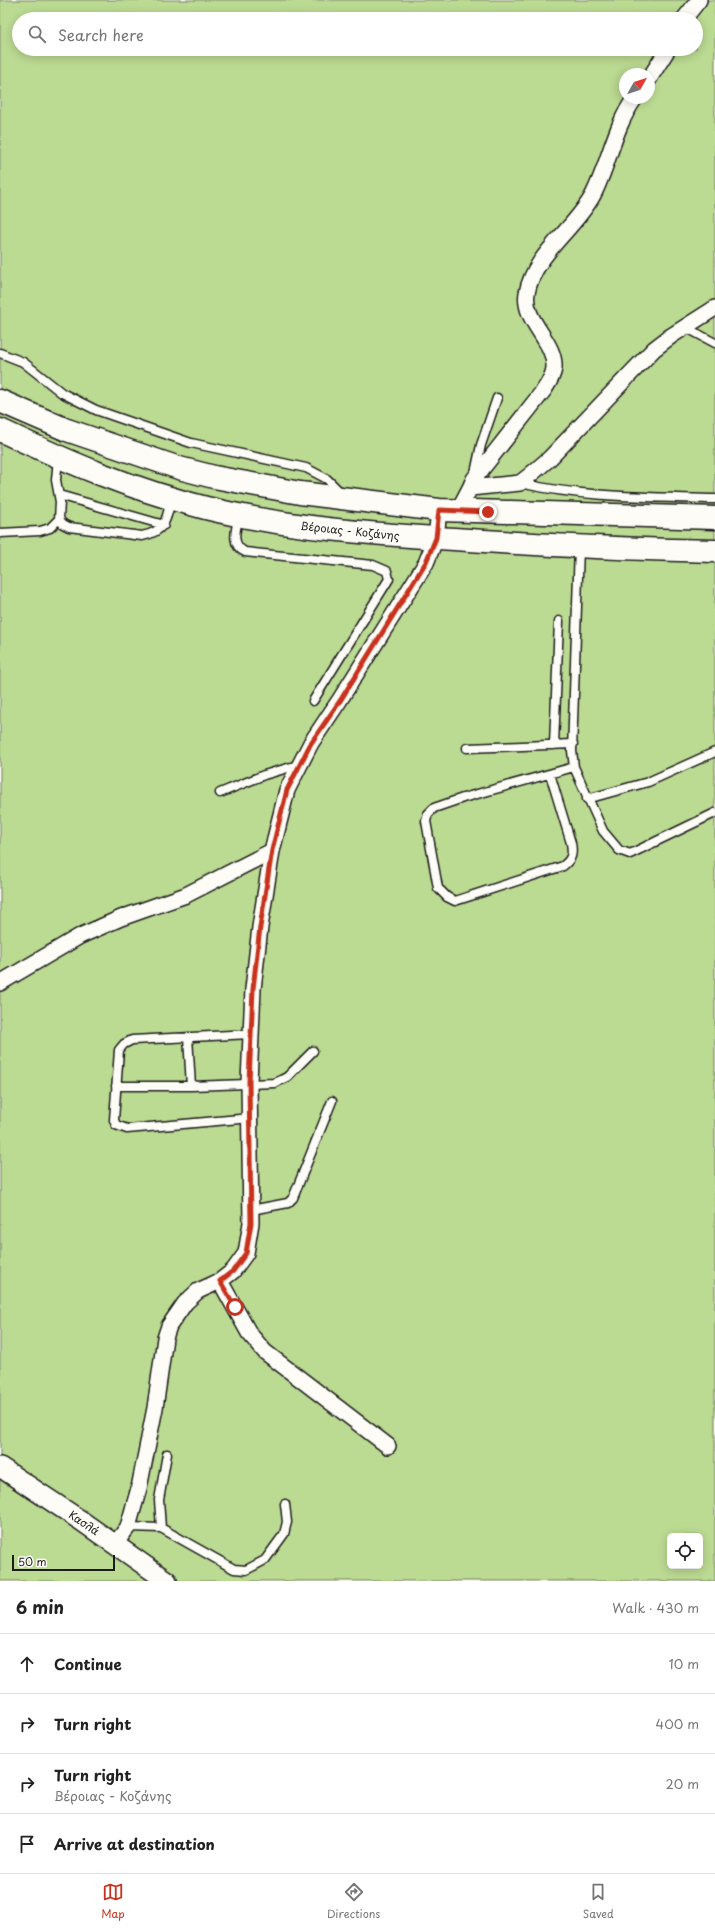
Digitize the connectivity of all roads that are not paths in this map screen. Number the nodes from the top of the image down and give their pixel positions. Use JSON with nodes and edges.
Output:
{"nodes":[{"id":1,"x":700,"y":0,"type":"edge"},
{"id":2,"x":690,"y":12,"type":"edge"},
{"id":3,"x":664,"y":56,"type":"edge"},
{"id":4,"x":655,"y":70,"type":"edge"},
{"id":5,"x":631,"y":104,"type":"edge"},
{"id":6,"x":715,"y":308,"type":"edge"},
{"id":7,"x":684,"y":327,"type":"junction"},
{"id":8,"x":715,"y":343,"type":"edge"},
{"id":9,"x":0,"y":353,"type":"edge"},
{"id":10,"x":497,"y":398,"type":"dead end"},
{"id":11,"x":0,"y":401,"type":"edge"},
{"id":12,"x":0,"y":430,"type":"edge"},
{"id":13,"x":58,"y":457,"type":"junction"},
{"id":14,"x":520,"y":483,"type":"junction"},
{"id":15,"x":472,"y":484,"type":"junction"},
{"id":16,"x":59,"y":495,"type":"junction"},
{"id":17,"x":171,"y":498,"type":"junction"},
{"id":18,"x":715,"y":499,"type":"edge"},
{"id":19,"x":347,"y":500,"type":"junction"},
{"id":20,"x":449,"y":511,"type":"junction"},
{"id":21,"x":239,"y":514,"type":"junction"},
{"id":22,"x":715,"y":518,"type":"edge"},
{"id":23,"x":59,"y":519,"type":"junction"},
{"id":24,"x":164,"y":525,"type":"junction"},
{"id":25,"x":0,"y":533,"type":"edge"},
{"id":26,"x":436,"y":538,"type":"junction"},
{"id":27,"x":579,"y":547,"type":"junction"},
{"id":28,"x":715,"y":551,"type":"edge"},
{"id":29,"x":559,"y":621,"type":"dead end"},
{"id":30,"x":313,"y":701,"type":"dead end"},
{"id":31,"x":573,"y":744,"type":"junction"},
{"id":32,"x":554,"y":745,"type":"junction"},
{"id":33,"x":467,"y":748,"type":"dead end"},
{"id":34,"x":715,"y":752,"type":"edge"},
{"id":35,"x":298,"y":765,"type":"junction"},
{"id":36,"x":574,"y":767,"type":"junction"},
{"id":37,"x":550,"y":774,"type":"junction"},
{"id":38,"x":220,"y":793,"type":"dead end"},
{"id":39,"x":587,"y":800,"type":"junction"},
{"id":40,"x":715,"y":813,"type":"edge"},
{"id":41,"x":272,"y":850,"type":"junction"},
{"id":42,"x":0,"y":983,"type":"edge"},
{"id":43,"x":251,"y":1034,"type":"junction"},
{"id":44,"x":188,"y":1037,"type":"junction"},
{"id":45,"x":313,"y":1051,"type":"dead end"},
{"id":46,"x":249,"y":1082,"type":"junction"},
{"id":47,"x":116,"y":1086,"type":"junction"},
{"id":48,"x":191,"y":1086,"type":"junction"},
{"id":49,"x":332,"y":1101,"type":"dead end"},
{"id":50,"x":251,"y":1118,"type":"junction"},
{"id":51,"x":251,"y":1210,"type":"junction"},
{"id":52,"x":220,"y":1281,"type":"junction"},
{"id":53,"x":388,"y":1446,"type":"dead end"},
{"id":54,"x":167,"y":1454,"type":"dead end"},
{"id":55,"x":0,"y":1467,"type":"edge"},
{"id":56,"x":285,"y":1504,"type":"dead end"},
{"id":57,"x":128,"y":1527,"type":"junction"},
{"id":58,"x":161,"y":1528,"type":"junction"},
{"id":59,"x":115,"y":1544,"type":"junction"},
{"id":60,"x":167,"y":1581,"type":"edge"}],
"edges":[{"from":1,"to":2,"type":"street"},
{"from":3,"to":4,"type":"street"},
{"from":5,"to":15,"type":"street"},
{"from":6,"to":7,"type":"street"},
{"from":7,"to":8,"type":"lane"},
{"from":7,"to":14,"type":"street"},
{"from":9,"to":19,"type":"lane"},
{"from":10,"to":15,"type":"lane"},
{"from":11,"to":19,"type":"main road"},
{"from":12,"to":13,"type":"main road","name":"Βέροιας - Κοζάνης"},
{"from":13,"to":16,"type":"lane"},
{"from":13,"to":17,"type":"main road","name":"Βέροιας - Κοζάνης"},
{"from":14,"to":15,"type":"street"},
{"from":14,"to":18,"type":"lane"},
{"from":15,"to":20,"type":"street"},
{"from":16,"to":23,"type":"lane"},
{"from":16,"to":24,"type":"lane"},
{"from":17,"to":21,"type":"main road","name":"Βέροιας - Κοζάνης"},
{"from":17,"to":24,"type":"lane"},
{"from":19,"to":20,"type":"main road"},
{"from":20,"to":22,"type":"main road"},
{"from":20,"to":26,"type":"street"},
{"from":21,"to":26,"type":"main road","name":"Βέροιας - Κοζάνης"},
{"from":21,"to":30,"type":"lane"},
{"from":23,"to":24,"type":"lane"},
{"from":23,"to":25,"type":"lane"},
{"from":26,"to":27,"type":"main road","name":"Βέροιας - Κοζάνης"},
{"from":26,"to":35,"type":"street"},
{"from":27,"to":28,"type":"main road","name":"Βέροιας - Κοζάνης"},
{"from":27,"to":31,"type":"lane"},
{"from":29,"to":32,"type":"lane"},
{"from":31,"to":32,"type":"lane"},
{"from":31,"to":36,"type":"lane"},
{"from":32,"to":33,"type":"lane"},
{"from":34,"to":39,"type":"lane"},
{"from":35,"to":38,"type":"lane"},
{"from":35,"to":41,"type":"street"},
{"from":36,"to":37,"type":"lane"},
{"from":36,"to":39,"type":"lane"},
{"from":37,"to":37,"type":"lane"},
{"from":39,"to":40,"type":"lane"},
{"from":41,"to":42,"type":"street"},
{"from":41,"to":43,"type":"street"},
{"from":43,"to":44,"type":"lane"},
{"from":43,"to":46,"type":"street"},
{"from":44,"to":47,"type":"lane"},
{"from":44,"to":48,"type":"lane"},
{"from":45,"to":46,"type":"lane"},
{"from":46,"to":48,"type":"lane"},
{"from":46,"to":50,"type":"street"},
{"from":47,"to":48,"type":"lane"},
{"from":47,"to":50,"type":"lane"},
{"from":49,"to":51,"type":"lane"},
{"from":50,"to":51,"type":"street"},
{"from":51,"to":52,"type":"street"},
{"from":52,"to":53,"type":"street"},
{"from":52,"to":57,"type":"street"},
{"from":54,"to":58,"type":"lane"},
{"from":55,"to":59,"type":"street","name":"Κασλά"},
{"from":56,"to":58,"type":"lane"},
{"from":57,"to":58,"type":"lane"},
{"from":57,"to":59,"type":"street"},
{"from":59,"to":60,"type":"street","name":"Κασλά"}]}
